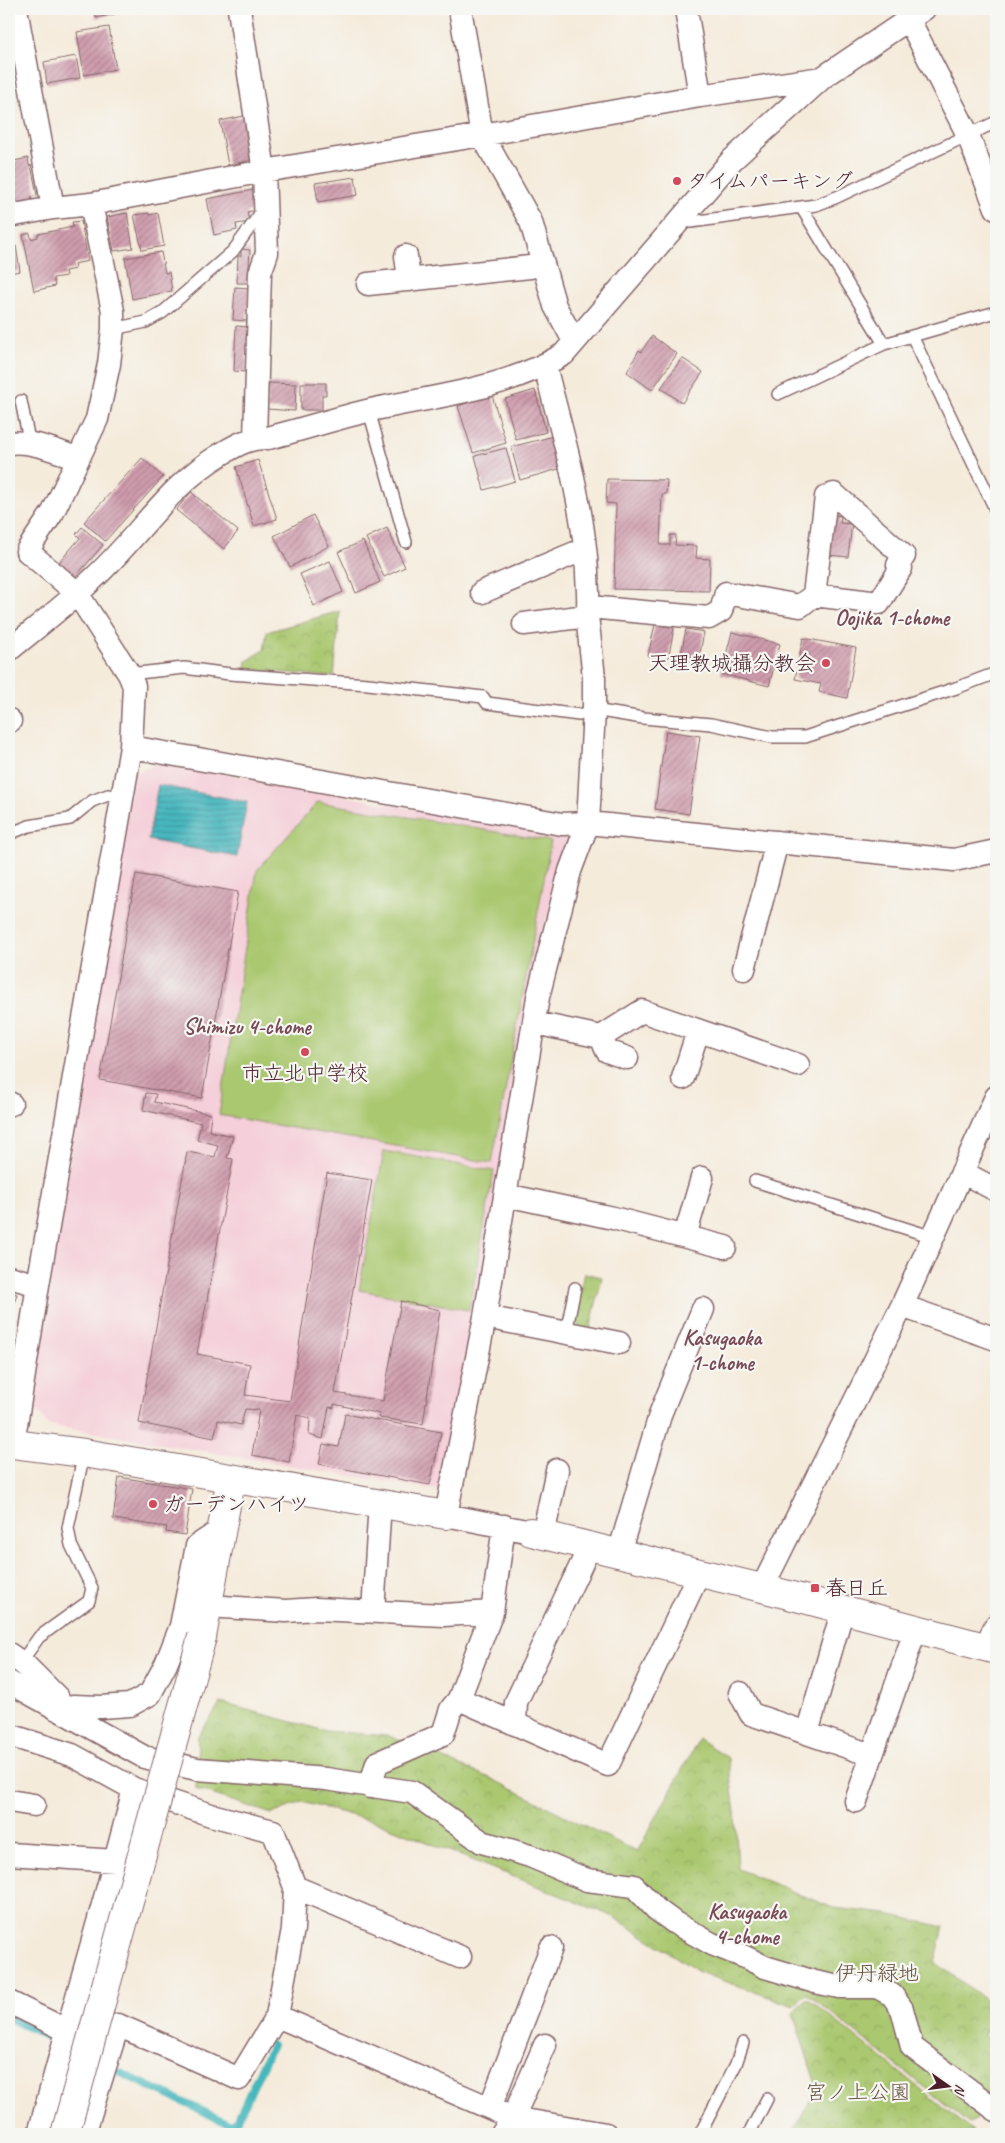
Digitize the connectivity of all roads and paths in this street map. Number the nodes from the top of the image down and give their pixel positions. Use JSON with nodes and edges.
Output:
{"nodes":[{"id":1,"x":16,"y":9,"type":"edge"},
{"id":2,"x":239,"y":9,"type":"edge"},
{"id":3,"x":460,"y":9,"type":"edge"},
{"id":4,"x":686,"y":9,"type":"edge"},
{"id":5,"x":914,"y":13,"type":"edge"},
{"id":6,"x":822,"y":78,"type":"junction"},
{"id":7,"x":700,"y":96,"type":"junction"},
{"id":8,"x":996,"y":122,"type":"edge"},
{"id":9,"x":968,"y":135,"type":"junction"},
{"id":10,"x":482,"y":136,"type":"junction"},
{"id":11,"x":264,"y":171,"type":"junction"},
{"id":12,"x":92,"y":204,"type":"junction"},
{"id":13,"x":265,"y":206,"type":"junction"},
{"id":14,"x":802,"y":207,"type":"junction"},
{"id":15,"x":53,"y":208,"type":"junction"},
{"id":16,"x":996,"y":208,"type":"edge"},
{"id":17,"x":9,"y":216,"type":"edge"},
{"id":18,"x":680,"y":219,"type":"junction"},
{"id":19,"x":406,"y":256,"type":"dead end"},
{"id":20,"x":544,"y":264,"type":"junction"},
{"id":21,"x":409,"y":280,"type":"junction"},
{"id":22,"x":368,"y":284,"type":"dead end"},
{"id":23,"x":996,"y":312,"type":"edge"},
{"id":24,"x":113,"y":329,"type":"junction"},
{"id":25,"x":912,"y":336,"type":"junction"},
{"id":26,"x":574,"y":341,"type":"junction"},
{"id":27,"x":884,"y":344,"type":"junction"},
{"id":28,"x":545,"y":366,"type":"junction"},
{"id":29,"x":778,"y":394,"type":"dead end"},
{"id":30,"x":21,"y":401,"type":"dead end"},
{"id":31,"x":369,"y":411,"type":"junction"},
{"id":32,"x":255,"y":438,"type":"junction"},
{"id":33,"x":20,"y":444,"type":"edge"},
{"id":34,"x":77,"y":458,"type":"junction"},
{"id":35,"x":996,"y":511,"type":"edge"},
{"id":36,"x":406,"y":542,"type":"dead end"},
{"id":37,"x":586,"y":550,"type":"junction"},
{"id":38,"x":482,"y":592,"type":"dead end"},
{"id":39,"x":77,"y":593,"type":"junction"},
{"id":40,"x":814,"y":595,"type":"junction"},
{"id":41,"x":588,"y":612,"type":"junction"},
{"id":42,"x":524,"y":624,"type":"dead end"},
{"id":43,"x":9,"y":650,"type":"edge"},
{"id":44,"x":996,"y":673,"type":"edge"},
{"id":45,"x":129,"y":674,"type":"junction"},
{"id":46,"x":594,"y":710,"type":"junction"},
{"id":47,"x":131,"y":747,"type":"junction"},
{"id":48,"x":122,"y":797,"type":"junction"},
{"id":49,"x":588,"y":823,"type":"junction"},
{"id":50,"x":9,"y":834,"type":"edge"},
{"id":51,"x":777,"y":842,"type":"junction"},
{"id":52,"x":996,"y":851,"type":"edge"},
{"id":53,"x":744,"y":969,"type":"dead end"},
{"id":54,"x":535,"y":1023,"type":"junction"},
{"id":55,"x":698,"y":1031,"type":"junction"},
{"id":56,"x":601,"y":1037,"type":"junction"},
{"id":57,"x":627,"y":1058,"type":"dead end"},
{"id":58,"x":798,"y":1065,"type":"dead end"},
{"id":59,"x":683,"y":1078,"type":"dead end"},
{"id":60,"x":996,"y":1097,"type":"edge"},
{"id":61,"x":962,"y":1172,"type":"junction"},
{"id":62,"x":702,"y":1178,"type":"dead end"},
{"id":63,"x":755,"y":1181,"type":"dead end"},
{"id":64,"x":996,"y":1190,"type":"edge"},
{"id":65,"x":506,"y":1195,"type":"junction"},
{"id":66,"x":685,"y":1236,"type":"junction"},
{"id":67,"x":933,"y":1237,"type":"junction"},
{"id":68,"x":725,"y":1247,"type":"dead end"},
{"id":69,"x":9,"y":1276,"type":"edge"},
{"id":70,"x":38,"y":1285,"type":"junction"},
{"id":71,"x":575,"y":1288,"type":"dead end"},
{"id":72,"x":902,"y":1306,"type":"junction"},
{"id":73,"x":703,"y":1310,"type":"dead end"},
{"id":74,"x":485,"y":1317,"type":"junction"},
{"id":75,"x":566,"y":1333,"type":"junction"},
{"id":76,"x":996,"y":1339,"type":"edge"},
{"id":77,"x":619,"y":1343,"type":"dead end"},
{"id":78,"x":11,"y":1444,"type":"edge"},
{"id":79,"x":84,"y":1453,"type":"junction"},
{"id":80,"x":557,"y":1470,"type":"dead end"},
{"id":81,"x":231,"y":1478,"type":"junction"},
{"id":82,"x":380,"y":1503,"type":"junction"},
{"id":83,"x":446,"y":1514,"type":"junction"},
{"id":84,"x":504,"y":1526,"type":"junction"},
{"id":85,"x":221,"y":1530,"type":"junction"},
{"id":86,"x":537,"y":1533,"type":"junction"},
{"id":87,"x":590,"y":1546,"type":"junction"},
{"id":88,"x":619,"y":1553,"type":"junction"},
{"id":89,"x":699,"y":1573,"type":"junction"},
{"id":90,"x":762,"y":1588,"type":"junction"},
{"id":91,"x":208,"y":1606,"type":"junction"},
{"id":92,"x":842,"y":1609,"type":"junction"},
{"id":93,"x":373,"y":1612,"type":"junction"},
{"id":94,"x":492,"y":1612,"type":"junction"},
{"id":95,"x":916,"y":1628,"type":"junction"},
{"id":96,"x":992,"y":1641,"type":"edge"},
{"id":97,"x":15,"y":1658,"type":"edge"},
{"id":98,"x":9,"y":1682,"type":"edge"},
{"id":99,"x":740,"y":1693,"type":"dead end"},
{"id":100,"x":459,"y":1699,"type":"junction"},
{"id":101,"x":57,"y":1709,"type":"junction"},
{"id":102,"x":515,"y":1724,"type":"junction"},
{"id":103,"x":806,"y":1733,"type":"junction"},
{"id":104,"x":9,"y":1735,"type":"edge"},
{"id":105,"x":871,"y":1755,"type":"junction"},
{"id":106,"x":370,"y":1787,"type":"junction"},
{"id":107,"x":134,"y":1789,"type":"junction"},
{"id":108,"x":9,"y":1801,"type":"edge"},
{"id":109,"x":856,"y":1801,"type":"dead end"},
{"id":110,"x":34,"y":1805,"type":"dead end"},
{"id":111,"x":9,"y":1854,"type":"edge"},
{"id":112,"x":116,"y":1861,"type":"junction"},
{"id":113,"x":295,"y":1887,"type":"junction"},
{"id":114,"x":552,"y":1948,"type":"dead end"},
{"id":115,"x":460,"y":1956,"type":"dead end"},
{"id":116,"x":9,"y":2002,"type":"edge"},
{"id":117,"x":277,"y":2016,"type":"junction"},
{"id":118,"x":66,"y":2030,"type":"junction"},
{"id":119,"x":743,"y":2043,"type":"dead end"},
{"id":120,"x":545,"y":2045,"type":"dead end"},
{"id":121,"x":767,"y":2099,"type":"dead end"},
{"id":122,"x":490,"y":2108,"type":"junction"},
{"id":123,"x":996,"y":2110,"type":"edge"},
{"id":124,"x":508,"y":2126,"type":"edge"},
{"id":125,"x":40,"y":2134,"type":"edge"},
{"id":126,"x":65,"y":2134,"type":"edge"},
{"id":127,"x":84,"y":2134,"type":"edge"},
{"id":128,"x":606,"y":2134,"type":"edge"},
{"id":129,"x":700,"y":2134,"type":"edge"},
{"id":130,"x":749,"y":2134,"type":"edge"}],
"edges":[{"from":1,"to":15,"type":"street"},
{"from":2,"to":11,"type":"street"},
{"from":3,"to":10,"type":"street"},
{"from":4,"to":7,"type":"street"},
{"from":5,"to":6,"type":"street"},
{"from":5,"to":9,"type":"street"},
{"from":6,"to":7,"type":"street"},
{"from":6,"to":18,"type":"street"},
{"from":7,"to":10,"type":"street"},
{"from":8,"to":9,"type":"lane"},
{"from":9,"to":14,"type":"lane"},
{"from":9,"to":16,"type":"street"},
{"from":10,"to":11,"type":"street"},
{"from":10,"to":20,"type":"street"},
{"from":11,"to":12,"type":"street"},
{"from":11,"to":13,"type":"street"},
{"from":12,"to":15,"type":"street"},
{"from":12,"to":24,"type":"street"},
{"from":13,"to":24,"type":"lane"},
{"from":13,"to":32,"type":"street"},
{"from":14,"to":18,"type":"lane"},
{"from":14,"to":27,"type":"lane"},
{"from":15,"to":17,"type":"street"},
{"from":18,"to":26,"type":"street"},
{"from":19,"to":21,"type":"street"},
{"from":20,"to":21,"type":"street"},
{"from":20,"to":26,"type":"street"},
{"from":21,"to":22,"type":"street"},
{"from":23,"to":25,"type":"lane"},
{"from":24,"to":34,"type":"street"},
{"from":25,"to":27,"type":"lane"},
{"from":25,"to":35,"type":"lane"},
{"from":26,"to":28,"type":"street"},
{"from":27,"to":29,"type":"lane"},
{"from":28,"to":31,"type":"street"},
{"from":28,"to":37,"type":"street"},
{"from":30,"to":33,"type":"lane"},
{"from":31,"to":32,"type":"street"},
{"from":31,"to":36,"type":"lane"},
{"from":32,"to":39,"type":"street"},
{"from":33,"to":34,"type":"street"},
{"from":34,"to":39,"type":"street"},
{"from":37,"to":38,"type":"street"},
{"from":37,"to":41,"type":"street"},
{"from":39,"to":43,"type":"street"},
{"from":39,"to":45,"type":"street"},
{"from":40,"to":40,"type":"street"},
{"from":40,"to":41,"type":"street"},
{"from":41,"to":42,"type":"street"},
{"from":41,"to":46,"type":"street"},
{"from":44,"to":46,"type":"lane"},
{"from":45,"to":46,"type":"lane"},
{"from":45,"to":47,"type":"street"},
{"from":46,"to":49,"type":"street"},
{"from":47,"to":48,"type":"street"},
{"from":47,"to":49,"type":"street"},
{"from":48,"to":50,"type":"lane"},
{"from":48,"to":70,"type":"street"},
{"from":49,"to":51,"type":"street"},
{"from":49,"to":54,"type":"street"},
{"from":51,"to":52,"type":"street"},
{"from":51,"to":53,"type":"street"},
{"from":54,"to":56,"type":"street"},
{"from":54,"to":65,"type":"street"},
{"from":55,"to":56,"type":"street"},
{"from":55,"to":58,"type":"street"},
{"from":55,"to":59,"type":"street"},
{"from":56,"to":57,"type":"street"},
{"from":60,"to":61,"type":"street"},
{"from":61,"to":64,"type":"street"},
{"from":61,"to":67,"type":"street"},
{"from":62,"to":66,"type":"street"},
{"from":63,"to":67,"type":"lane"},
{"from":65,"to":66,"type":"street"},
{"from":65,"to":74,"type":"street"},
{"from":66,"to":68,"type":"street"},
{"from":67,"to":72,"type":"street"},
{"from":69,"to":70,"type":"street"},
{"from":70,"to":78,"type":"street"},
{"from":71,"to":75,"type":"lane"},
{"from":72,"to":76,"type":"street"},
{"from":72,"to":90,"type":"street"},
{"from":73,"to":88,"type":"street"},
{"from":74,"to":75,"type":"street"},
{"from":74,"to":83,"type":"street"},
{"from":75,"to":77,"type":"street"},
{"from":78,"to":79,"type":"street"},
{"from":79,"to":81,"type":"street"},
{"from":79,"to":97,"type":"lane"},
{"from":80,"to":86,"type":"street"},
{"from":81,"to":82,"type":"street"},
{"from":81,"to":85,"type":"street"},
{"from":82,"to":83,"type":"street"},
{"from":82,"to":93,"type":"street"},
{"from":83,"to":84,"type":"street"},
{"from":84,"to":86,"type":"street"},
{"from":84,"to":94,"type":"street"},
{"from":85,"to":91,"type":"street"},
{"from":85,"to":101,"type":"street"},
{"from":86,"to":87,"type":"street"},
{"from":87,"to":88,"type":"street"},
{"from":87,"to":102,"type":"street"},
{"from":88,"to":89,"type":"street"},
{"from":89,"to":90,"type":"street"},
{"from":89,"to":102,"type":"street"},
{"from":90,"to":92,"type":"street"},
{"from":91,"to":93,"type":"street"},
{"from":91,"to":126,"type":"street","bridge":true},
{"from":92,"to":95,"type":"street"},
{"from":92,"to":103,"type":"street"},
{"from":93,"to":94,"type":"street"},
{"from":94,"to":100,"type":"street"},
{"from":95,"to":96,"type":"street"},
{"from":95,"to":105,"type":"street"},
{"from":97,"to":101,"type":"street"},
{"from":98,"to":101,"type":"street"},
{"from":99,"to":103,"type":"street"},
{"from":100,"to":102,"type":"street"},
{"from":100,"to":106,"type":"street"},
{"from":101,"to":106,"type":"street"},
{"from":103,"to":105,"type":"street"},
{"from":104,"to":107,"type":"street"},
{"from":105,"to":109,"type":"street"},
{"from":106,"to":123,"type":"street"},
{"from":107,"to":112,"type":"street"},
{"from":107,"to":113,"type":"street"},
{"from":108,"to":110,"type":"street"},
{"from":111,"to":112,"type":"street"},
{"from":112,"to":118,"type":"street"},
{"from":113,"to":115,"type":"street"},
{"from":113,"to":117,"type":"street"},
{"from":114,"to":122,"type":"street"},
{"from":116,"to":118,"type":"street"},
{"from":117,"to":122,"type":"street"},
{"from":117,"to":127,"type":"street"},
{"from":118,"to":125,"type":"street"},
{"from":119,"to":129,"type":"lane"},
{"from":120,"to":124,"type":"street"},
{"from":121,"to":130,"type":"lane"},
{"from":122,"to":124,"type":"street"},
{"from":124,"to":128,"type":"street"}]}
